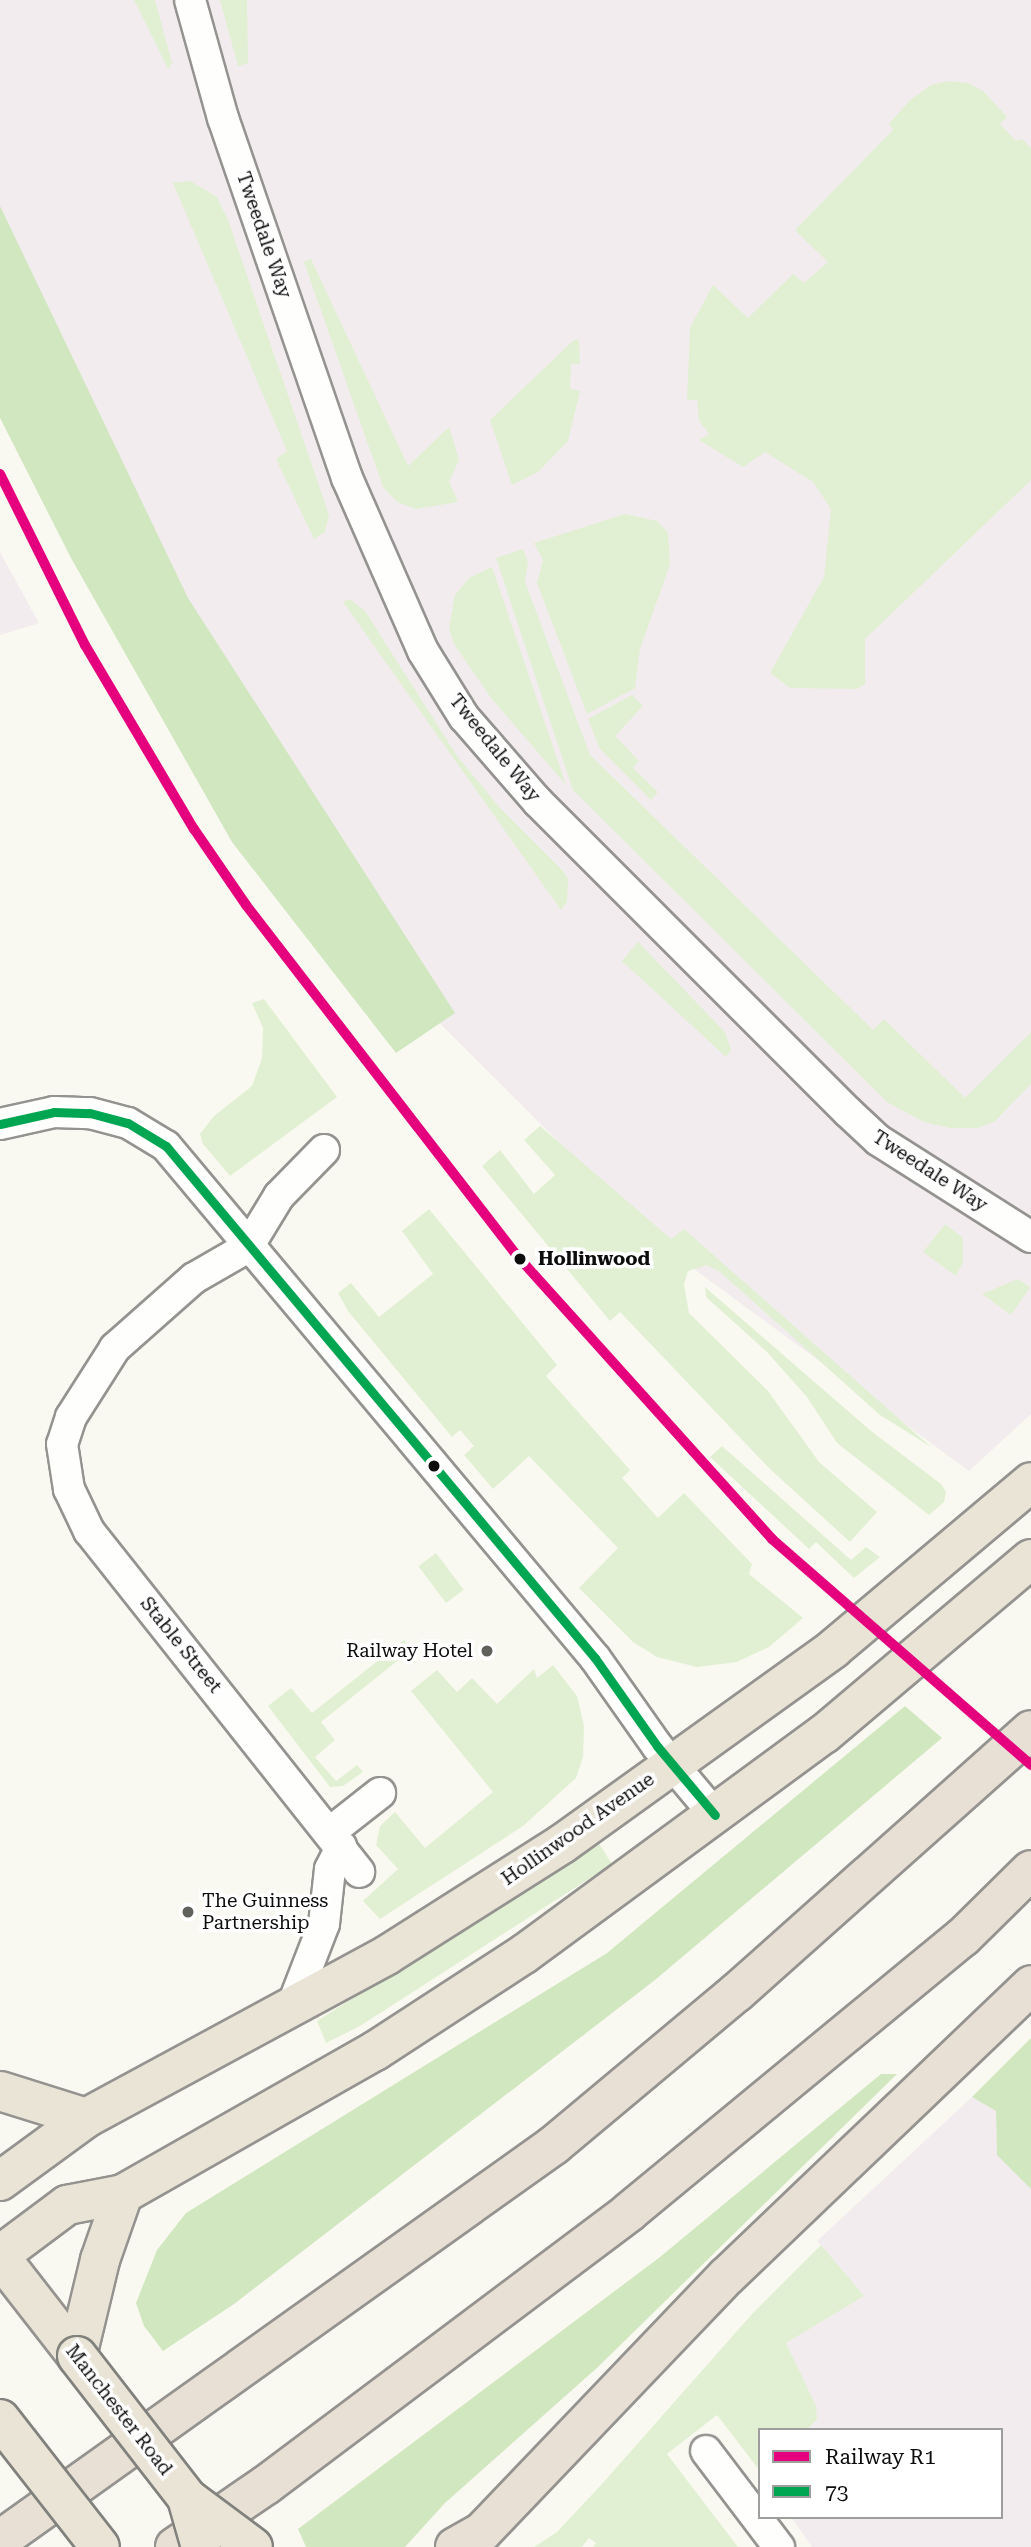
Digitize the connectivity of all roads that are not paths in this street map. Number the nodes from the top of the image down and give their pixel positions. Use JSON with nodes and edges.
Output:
{"nodes":[{"id":1,"x":190,"y":0,"type":"edge"},
{"id":2,"x":0,"y":1124,"type":"edge"},
{"id":3,"x":324,"y":1150,"type":"dead end"},
{"id":4,"x":1031,"y":1237,"type":"edge"},
{"id":5,"x":248,"y":1247,"type":"junction"},
{"id":6,"x":1031,"y":1482,"type":"edge"},
{"id":7,"x":1031,"y":1559,"type":"edge"},
{"id":8,"x":1031,"y":1730,"type":"edge"},
{"id":9,"x":672,"y":1762,"type":"junction"},
{"id":10,"x":380,"y":1793,"type":"dead end"},
{"id":11,"x":715,"y":1815,"type":"junction"},
{"id":12,"x":335,"y":1840,"type":"junction"},
{"id":13,"x":1031,"y":1870,"type":"edge"},
{"id":14,"x":359,"y":1872,"type":"dead end"},
{"id":15,"x":1031,"y":1985,"type":"edge"},
{"id":16,"x":291,"y":2009,"type":"junction"},
{"id":17,"x":0,"y":2091,"type":"edge"},
{"id":18,"x":86,"y":2118,"type":"junction"},
{"id":19,"x":0,"y":2181,"type":"edge"},
{"id":20,"x":123,"y":2194,"type":"junction"},
{"id":21,"x":0,"y":2256,"type":"edge"},
{"id":22,"x":77,"y":2356,"type":"junction"},
{"id":23,"x":0,"y":2419,"type":"edge"},
{"id":24,"x":706,"y":2451,"type":"dead end"},
{"id":25,"x":187,"y":2498,"type":"junction"},
{"id":26,"x":0,"y":2540,"type":"edge"},
{"id":27,"x":471,"y":2542,"type":"edge"},
{"id":28,"x":100,"y":2547,"type":"edge"},
{"id":29,"x":175,"y":2547,"type":"edge"},
{"id":30,"x":201,"y":2547,"type":"edge"},
{"id":31,"x":253,"y":2547,"type":"edge"},
{"id":32,"x":779,"y":2547,"type":"edge"}],
"edges":[{"from":1,"to":4,"type":"street","name":"Tweedale Way"},
{"from":2,"to":5,"type":"street"},
{"from":3,"to":5,"type":"street"},
{"from":5,"to":9,"type":"street"},
{"from":5,"to":12,"type":"street","name":"Stable Street"},
{"from":6,"to":9,"type":"highway","name":"Hollinwood Avenue"},
{"from":7,"to":11,"type":"highway"},
{"from":8,"to":26,"type":"highway"},
{"from":9,"to":11,"type":"street"},
{"from":9,"to":16,"type":"highway","name":"Hollinwood Avenue"},
{"from":10,"to":12,"type":"street"},
{"from":11,"to":20,"type":"highway"},
{"from":12,"to":14,"type":"street","name":"Stable Street"},
{"from":12,"to":16,"type":"street"},
{"from":13,"to":29,"type":"highway"},
{"from":15,"to":27,"type":"highway"},
{"from":16,"to":18,"type":"highway","name":"Hollinwood Avenue"},
{"from":17,"to":18,"type":"highway"},
{"from":18,"to":19,"type":"highway","name":"Hollinwood Avenue"},
{"from":20,"to":21,"type":"highway"},
{"from":20,"to":22,"type":"highway"},
{"from":21,"to":22,"type":"highway","name":"Manchester Road"},
{"from":22,"to":25,"type":"highway","name":"Manchester Road","bridge":true},
{"from":23,"to":28,"type":"highway","bridge":true},
{"from":24,"to":32,"type":"street"},
{"from":25,"to":30,"type":"highway","bridge":true},
{"from":25,"to":31,"type":"highway","name":"Manchester Road","bridge":true}]}
